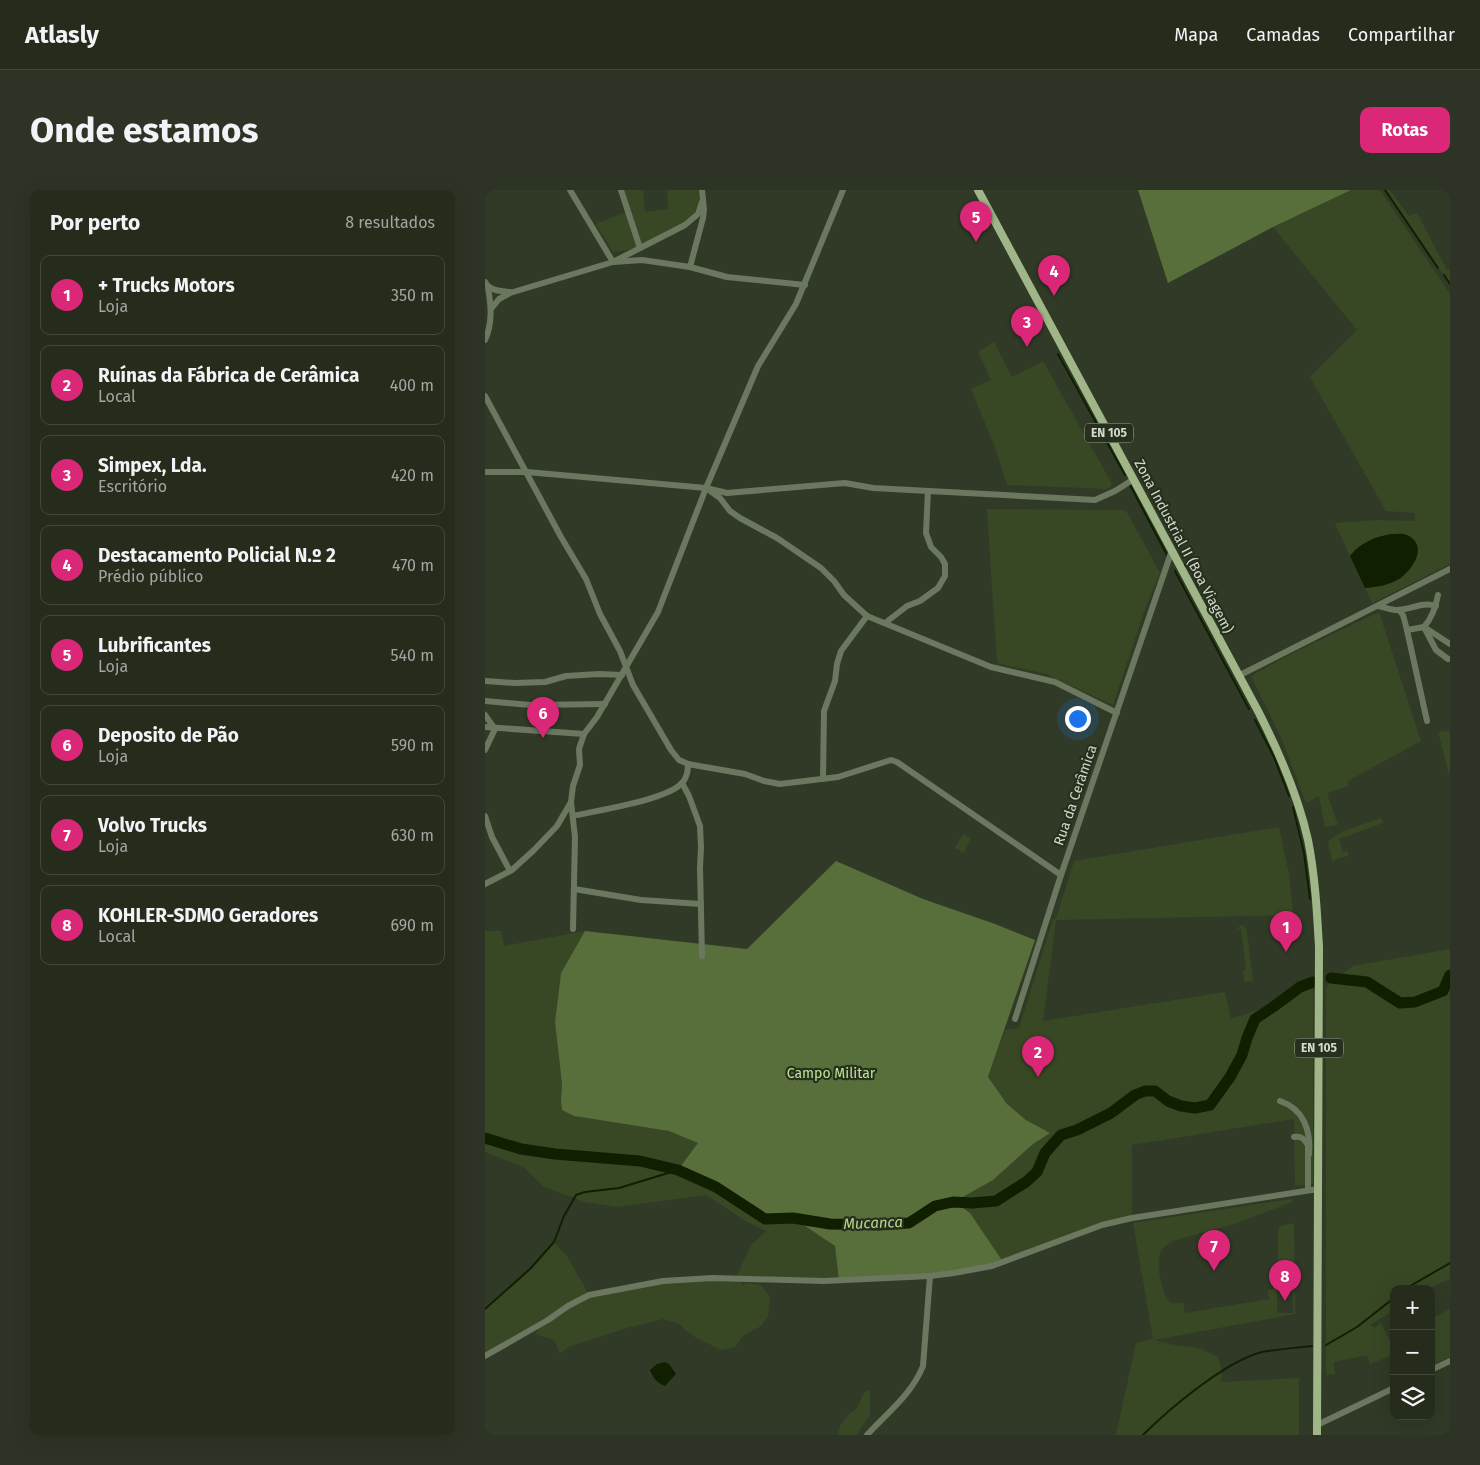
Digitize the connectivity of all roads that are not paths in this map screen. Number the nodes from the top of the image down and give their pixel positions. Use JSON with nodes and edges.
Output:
{"nodes":[{"id":1,"x":570,"y":190,"type":"edge"},
{"id":2,"x":621,"y":190,"type":"edge"},
{"id":3,"x":702,"y":190,"type":"edge"},
{"id":4,"x":843,"y":190,"type":"edge"},
{"id":5,"x":979,"y":190,"type":"edge"},
{"id":6,"x":703,"y":199,"type":"junction"},
{"id":7,"x":640,"y":248,"type":"junction"},
{"id":8,"x":613,"y":262,"type":"junction"},
{"id":9,"x":689,"y":266,"type":"junction"},
{"id":10,"x":487,"y":284,"type":"edge"},
{"id":11,"x":805,"y":285,"type":"junction"},
{"id":12,"x":510,"y":293,"type":"junction"},
{"id":13,"x":491,"y":309,"type":"junction"},
{"id":14,"x":485,"y":340,"type":"edge"},
{"id":15,"x":485,"y":396,"type":"edge"},
{"id":16,"x":485,"y":472,"type":"edge"},
{"id":17,"x":527,"y":472,"type":"junction"},
{"id":18,"x":1134,"y":480,"type":"junction"},
{"id":19,"x":706,"y":488,"type":"junction"},
{"id":20,"x":928,"y":491,"type":"junction"},
{"id":21,"x":1172,"y":550,"type":"junction"},
{"id":22,"x":1450,"y":569,"type":"edge"},
{"id":23,"x":1438,"y":595,"type":"dead end"},
{"id":24,"x":1378,"y":606,"type":"junction"},
{"id":25,"x":1437,"y":606,"type":"junction"},
{"id":26,"x":1399,"y":610,"type":"junction"},
{"id":27,"x":867,"y":616,"type":"junction"},
{"id":28,"x":885,"y":623,"type":"junction"},
{"id":29,"x":1424,"y":627,"type":"junction"},
{"id":30,"x":1407,"y":630,"type":"junction"},
{"id":31,"x":1450,"y":644,"type":"edge"},
{"id":32,"x":1448,"y":659,"type":"dead end"},
{"id":33,"x":627,"y":667,"type":"junction"},
{"id":34,"x":622,"y":675,"type":"junction"},
{"id":35,"x":1240,"y":675,"type":"junction"},
{"id":36,"x":485,"y":681,"type":"edge"},
{"id":37,"x":485,"y":700,"type":"edge"},
{"id":38,"x":605,"y":704,"type":"junction"},
{"id":39,"x":1117,"y":712,"type":"junction"},
{"id":40,"x":485,"y":715,"type":"edge"},
{"id":41,"x":1427,"y":721,"type":"dead end"},
{"id":42,"x":485,"y":727,"type":"edge"},
{"id":43,"x":495,"y":729,"type":"junction"},
{"id":44,"x":584,"y":734,"type":"junction"},
{"id":45,"x":485,"y":750,"type":"edge"},
{"id":46,"x":688,"y":764,"type":"junction"},
{"id":47,"x":823,"y":779,"type":"junction"},
{"id":48,"x":682,"y":783,"type":"junction"},
{"id":49,"x":571,"y":802,"type":"junction"},
{"id":50,"x":485,"y":816,"type":"edge"},
{"id":51,"x":573,"y":816,"type":"junction"},
{"id":52,"x":510,"y":871,"type":"junction"},
{"id":53,"x":1061,"y":875,"type":"junction"},
{"id":54,"x":485,"y":884,"type":"edge"},
{"id":55,"x":574,"y":889,"type":"junction"},
{"id":56,"x":701,"y":904,"type":"junction"},
{"id":57,"x":573,"y":929,"type":"dead end"},
{"id":58,"x":702,"y":956,"type":"dead end"},
{"id":59,"x":1015,"y":1019,"type":"dead end"},
{"id":60,"x":1280,"y":1101,"type":"dead end"},
{"id":61,"x":1294,"y":1137,"type":"dead end"},
{"id":62,"x":1309,"y":1154,"type":"junction"},
{"id":63,"x":1318,"y":1189,"type":"junction"},
{"id":64,"x":1308,"y":1190,"type":"junction"},
{"id":65,"x":930,"y":1276,"type":"junction"},
{"id":66,"x":485,"y":1356,"type":"edge"},
{"id":67,"x":1450,"y":1361,"type":"edge"},
{"id":68,"x":1435,"y":1368,"type":"edge"},
{"id":69,"x":1390,"y":1390,"type":"edge"},
{"id":70,"x":1317,"y":1426,"type":"junction"},
{"id":71,"x":867,"y":1435,"type":"edge"},
{"id":72,"x":1317,"y":1435,"type":"edge"}],
"edges":[{"from":1,"to":8,"type":"street"},
{"from":2,"to":7,"type":"street"},
{"from":3,"to":6,"type":"street"},
{"from":4,"to":11,"type":"street"},
{"from":5,"to":18,"type":"main road","name":"Zona Industrial II (Boa Viagem)","number":"EN 105"},
{"from":6,"to":7,"type":"street"},
{"from":6,"to":9,"type":"street"},
{"from":7,"to":8,"type":"street"},
{"from":8,"to":9,"type":"street"},
{"from":8,"to":12,"type":"street"},
{"from":9,"to":11,"type":"street"},
{"from":10,"to":12,"type":"street"},
{"from":10,"to":13,"type":"street"},
{"from":11,"to":19,"type":"street"},
{"from":12,"to":13,"type":"street"},
{"from":13,"to":14,"type":"street"},
{"from":15,"to":17,"type":"street"},
{"from":16,"to":17,"type":"street"},
{"from":17,"to":19,"type":"street"},
{"from":17,"to":33,"type":"street"},
{"from":18,"to":20,"type":"street"},
{"from":18,"to":21,"type":"main road","name":"Zona Industrial II (Boa Viagem)","number":"EN 105"},
{"from":19,"to":20,"type":"street"},
{"from":19,"to":27,"type":"street"},
{"from":19,"to":33,"type":"street"},
{"from":20,"to":28,"type":"street"},
{"from":21,"to":35,"type":"main road","name":"Zona Industrial II (Boa Viagem)","number":"EN 105"},
{"from":21,"to":39,"type":"street","name":"Rua da Cerâmica"},
{"from":22,"to":24,"type":"street"},
{"from":23,"to":25,"type":"street"},
{"from":24,"to":26,"type":"street"},
{"from":24,"to":35,"type":"street"},
{"from":25,"to":26,"type":"street"},
{"from":25,"to":29,"type":"street"},
{"from":26,"to":30,"type":"street"},
{"from":27,"to":28,"type":"street"},
{"from":27,"to":47,"type":"street"},
{"from":28,"to":39,"type":"street"},
{"from":29,"to":30,"type":"street"},
{"from":29,"to":31,"type":"street"},
{"from":29,"to":32,"type":"street"},
{"from":30,"to":41,"type":"street"},
{"from":33,"to":34,"type":"street"},
{"from":33,"to":46,"type":"street"},
{"from":34,"to":36,"type":"street"},
{"from":34,"to":38,"type":"street"},
{"from":35,"to":63,"type":"main road","number":"EN 105"},
{"from":37,"to":38,"type":"street"},
{"from":38,"to":44,"type":"street"},
{"from":39,"to":53,"type":"street","name":"Rua da Cerâmica"},
{"from":40,"to":43,"type":"street"},
{"from":42,"to":43,"type":"street"},
{"from":43,"to":44,"type":"street"},
{"from":43,"to":45,"type":"street"},
{"from":44,"to":49,"type":"street"},
{"from":46,"to":47,"type":"street"},
{"from":46,"to":48,"type":"street"},
{"from":47,"to":53,"type":"street"},
{"from":48,"to":51,"type":"street"},
{"from":48,"to":56,"type":"street"},
{"from":49,"to":51,"type":"street"},
{"from":49,"to":52,"type":"street"},
{"from":50,"to":52,"type":"street"},
{"from":51,"to":55,"type":"street"},
{"from":52,"to":54,"type":"street"},
{"from":53,"to":59,"type":"street","name":"Rua da Cerâmica"},
{"from":55,"to":56,"type":"street"},
{"from":55,"to":57,"type":"street"},
{"from":56,"to":58,"type":"street"},
{"from":60,"to":62,"type":"street"},
{"from":61,"to":62,"type":"street"},
{"from":62,"to":64,"type":"street"},
{"from":63,"to":64,"type":"street"},
{"from":63,"to":70,"type":"main road","number":"EN 105"},
{"from":64,"to":65,"type":"street"},
{"from":65,"to":66,"type":"street"},
{"from":65,"to":71,"type":"street"},
{"from":67,"to":68,"type":"street"},
{"from":69,"to":70,"type":"street"},
{"from":70,"to":72,"type":"main road","number":"EN 105"}]}
